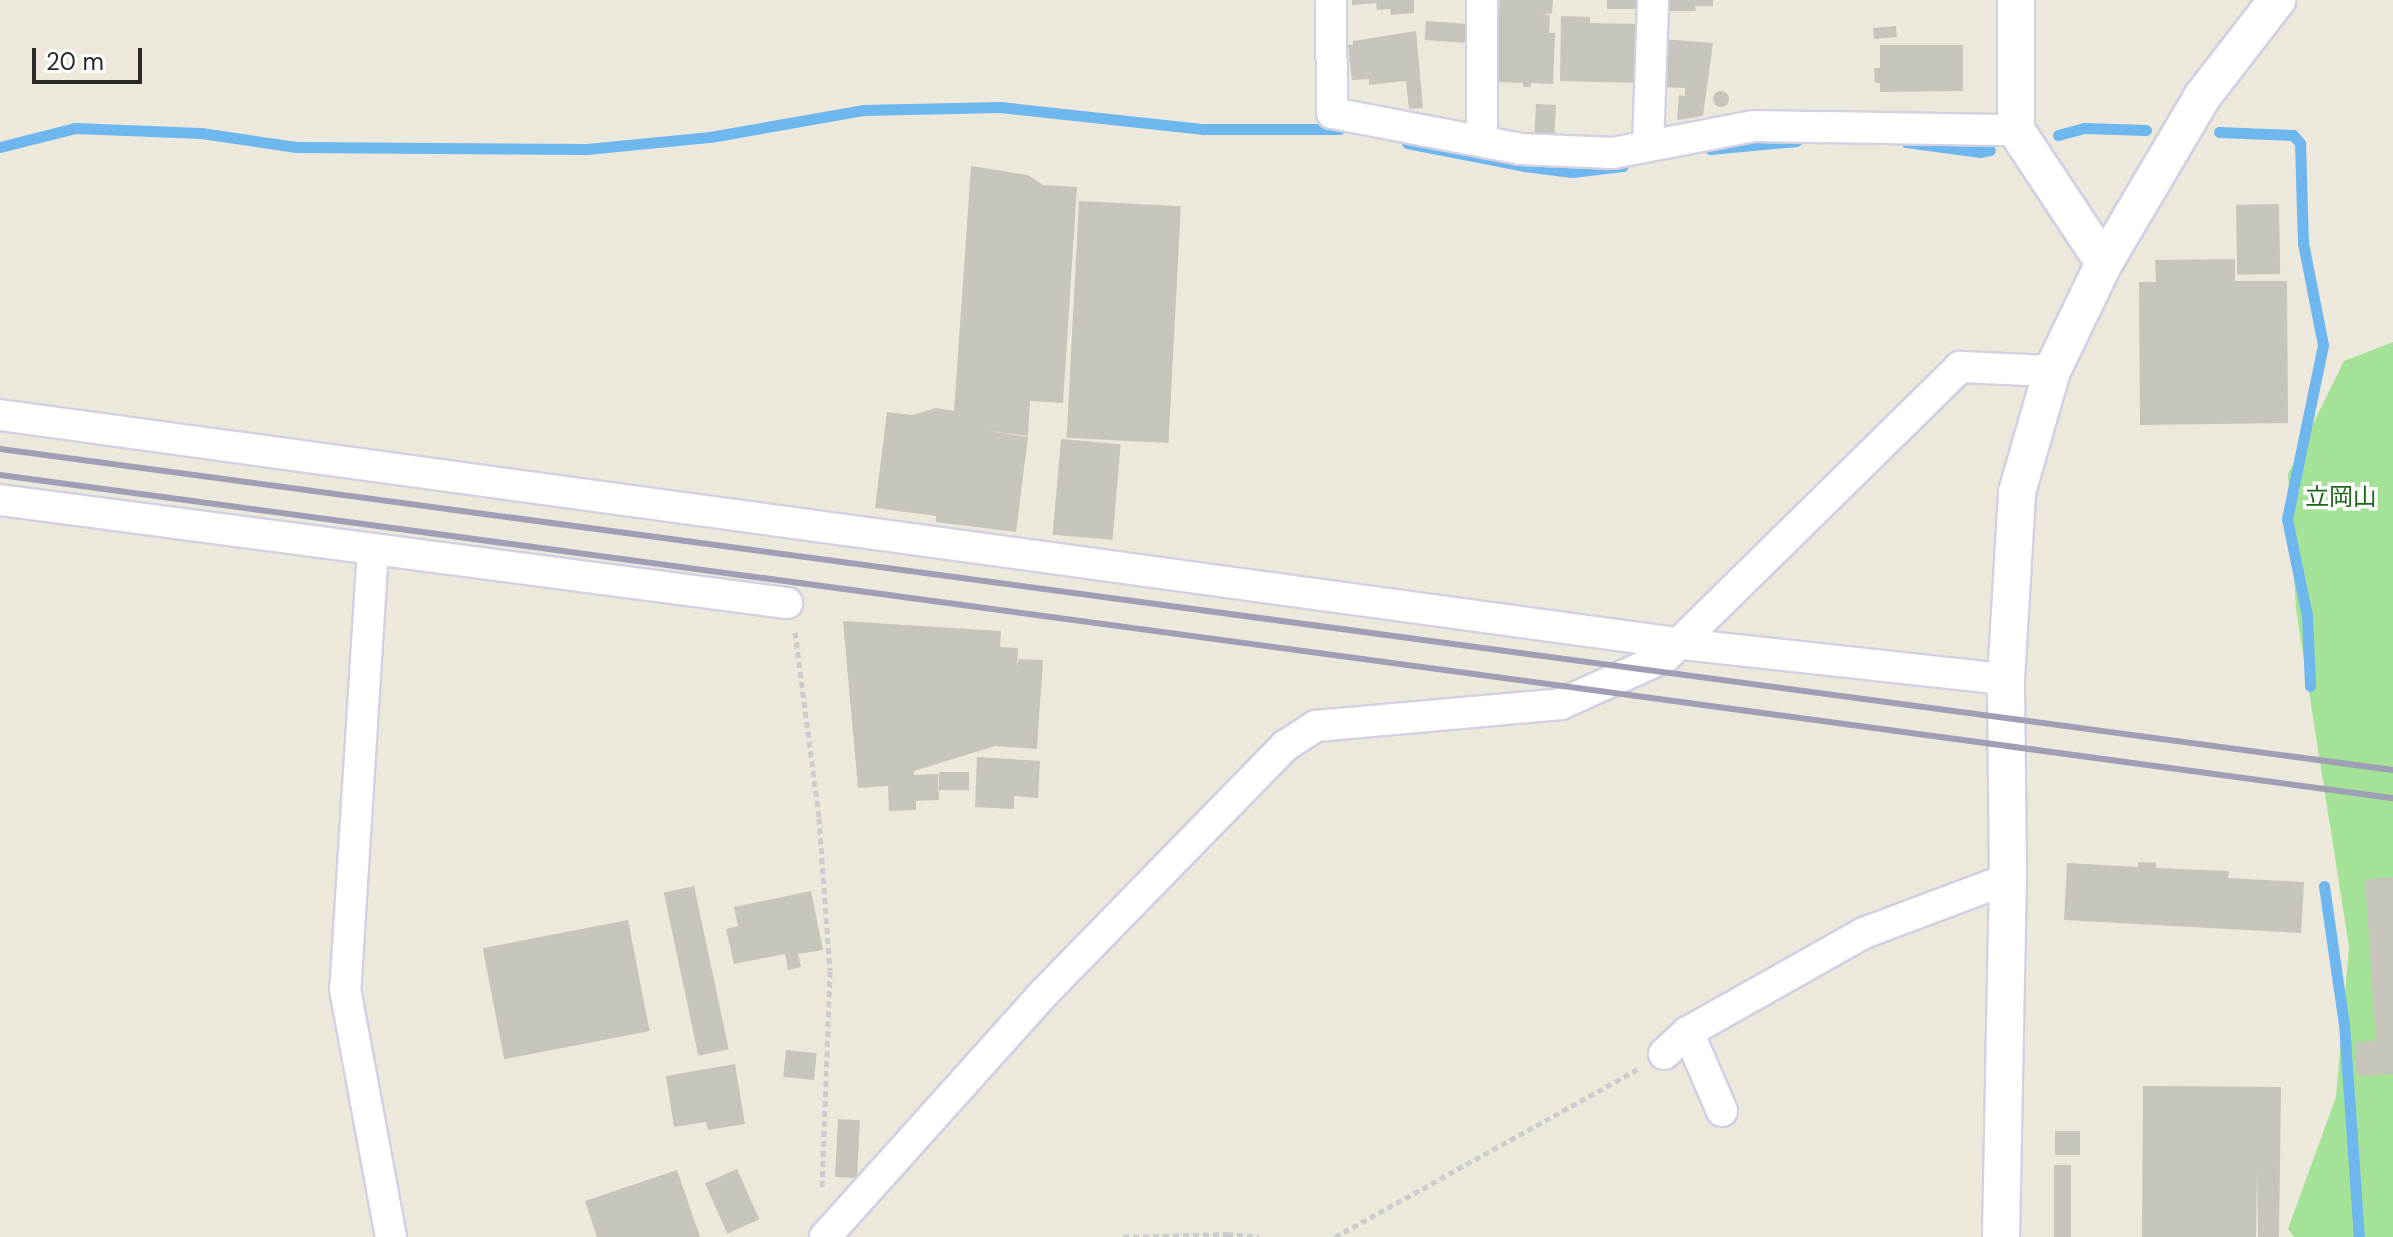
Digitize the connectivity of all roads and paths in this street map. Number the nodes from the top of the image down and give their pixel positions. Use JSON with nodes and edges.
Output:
{"nodes":[{"id":1,"x":1331,"y":0,"type":"edge"},
{"id":2,"x":1482,"y":0,"type":"edge"},
{"id":3,"x":1653,"y":0,"type":"edge"},
{"id":4,"x":2016,"y":0,"type":"edge"},
{"id":5,"x":2277,"y":0,"type":"edge"},
{"id":6,"x":2016,"y":130,"type":"junction"},
{"id":7,"x":1482,"y":141,"type":"junction"},
{"id":8,"x":1648,"y":146,"type":"junction"},
{"id":9,"x":2104,"y":263,"type":"junction"},
{"id":10,"x":2052,"y":371,"type":"junction"},
{"id":11,"x":0,"y":415,"type":"edge"},
{"id":12,"x":0,"y":500,"type":"edge"},
{"id":13,"x":373,"y":549,"type":"junction"},
{"id":14,"x":787,"y":603,"type":"joint"},
{"id":15,"x":1682,"y":644,"type":"junction"},
{"id":16,"x":2006,"y":679,"type":"junction"},
{"id":17,"x":2008,"y":879,"type":"junction"},
{"id":18,"x":1688,"y":1032,"type":"junction"},
{"id":19,"x":1664,"y":1054,"type":"joint"},
{"id":20,"x":1722,"y":1111,"type":"dead end"},
{"id":21,"x":831,"y":1230,"type":"edge"},
{"id":22,"x":391,"y":1237,"type":"edge"},
{"id":23,"x":1123,"y":1237,"type":"edge"},
{"id":24,"x":1259,"y":1237,"type":"edge"},
{"id":25,"x":1335,"y":1237,"type":"edge"},
{"id":26,"x":2001,"y":1237,"type":"edge"}],
"edges":[{"from":1,"to":7,"type":"street"},
{"from":2,"to":7,"type":"street"},
{"from":3,"to":8,"type":"street"},
{"from":4,"to":6,"type":"street"},
{"from":5,"to":9,"type":"street"},
{"from":6,"to":8,"type":"street"},
{"from":6,"to":9,"type":"street"},
{"from":7,"to":8,"type":"street"},
{"from":9,"to":10,"type":"street"},
{"from":10,"to":15,"type":"street"},
{"from":10,"to":16,"type":"street"},
{"from":11,"to":15,"type":"street"},
{"from":12,"to":13,"type":"street"},
{"from":13,"to":14,"type":"street"},
{"from":13,"to":22,"type":"street"},
{"from":14,"to":21,"type":"path"},
{"from":15,"to":16,"type":"street"},
{"from":15,"to":21,"type":"street"},
{"from":16,"to":17,"type":"street"},
{"from":17,"to":18,"type":"street"},
{"from":17,"to":26,"type":"street"},
{"from":18,"to":19,"type":"street"},
{"from":18,"to":20,"type":"street"},
{"from":19,"to":25,"type":"path"},
{"from":23,"to":24,"type":"path"}]}
